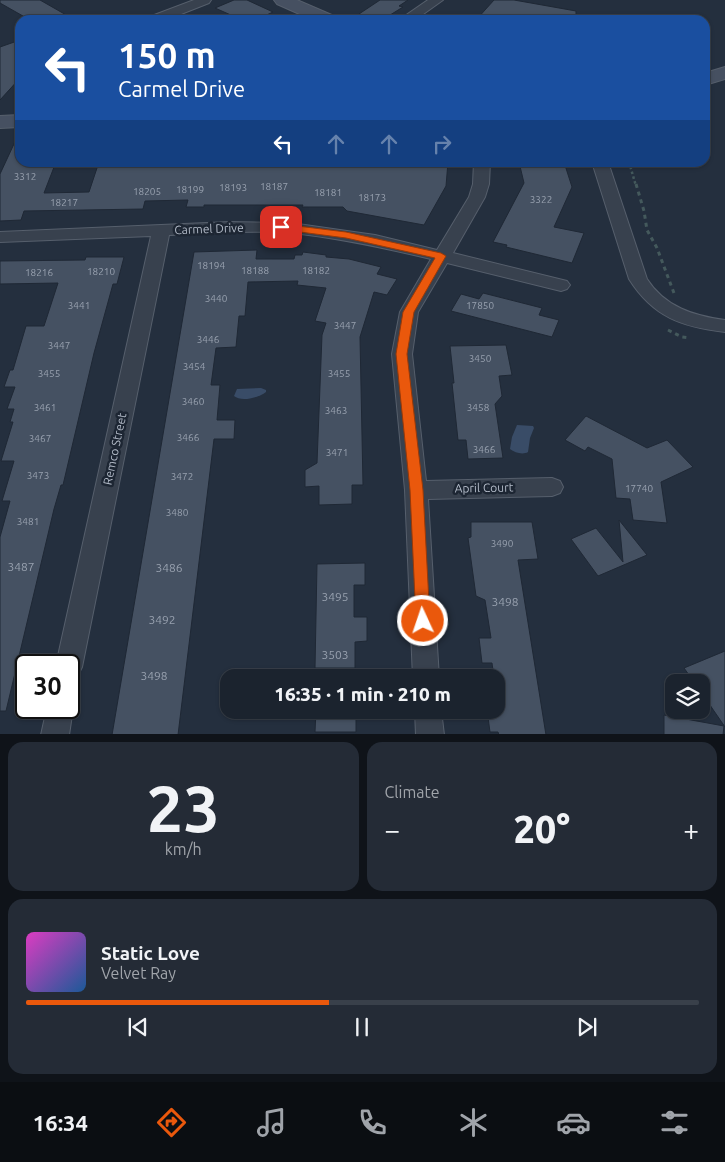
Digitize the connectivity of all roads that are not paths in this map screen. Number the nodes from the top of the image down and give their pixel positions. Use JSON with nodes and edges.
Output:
{"nodes":[{"id":1,"x":205,"y":0,"type":"edge"},
{"id":2,"x":283,"y":0,"type":"edge"},
{"id":3,"x":437,"y":0,"type":"edge"},
{"id":4,"x":167,"y":15,"type":"edge"},
{"id":5,"x":317,"y":15,"type":"edge"},
{"id":6,"x":414,"y":15,"type":"edge"},
{"id":7,"x":725,"y":73,"type":"edge"},
{"id":8,"x":710,"y":78,"type":"edge"},
{"id":9,"x":710,"y":80,"type":"edge"},
{"id":10,"x":725,"y":80,"type":"edge"},
{"id":11,"x":15,"y":121,"type":"edge"},
{"id":12,"x":0,"y":122,"type":"edge"},
{"id":13,"x":482,"y":167,"type":"edge"},
{"id":14,"x":602,"y":167,"type":"edge"},
{"id":15,"x":161,"y":231,"type":"junction"},
{"id":16,"x":0,"y":237,"type":"edge"},
{"id":17,"x":441,"y":256,"type":"junction"},
{"id":18,"x":561,"y":285,"type":"dead end"},
{"id":19,"x":725,"y":326,"type":"edge"},
{"id":20,"x":552,"y":487,"type":"dead end"},
{"id":21,"x":416,"y":490,"type":"junction"},
{"id":22,"x":72,"y":654,"type":"edge"},
{"id":23,"x":426,"y":669,"type":"edge"},
{"id":24,"x":57,"y":719,"type":"edge"},
{"id":25,"x":429,"y":719,"type":"edge"},
{"id":26,"x":54,"y":734,"type":"edge"},
{"id":27,"x":430,"y":734,"type":"edge"}],
"edges":[{"from":1,"to":4,"type":"street"},
{"from":2,"to":5,"type":"street"},
{"from":3,"to":6,"type":"street"},
{"from":7,"to":8,"type":"street"},
{"from":9,"to":10,"type":"street"},
{"from":11,"to":12,"type":"street"},
{"from":13,"to":17,"type":"street"},
{"from":14,"to":19,"type":"street"},
{"from":15,"to":16,"type":"street","name":"Carmel Drive"},
{"from":15,"to":17,"type":"street","name":"Carmel Drive"},
{"from":15,"to":22,"type":"street","name":"Remco Street"},
{"from":17,"to":18,"type":"street","name":"Carmel Drive"},
{"from":17,"to":21,"type":"street"},
{"from":20,"to":21,"type":"street","name":"April Court"},
{"from":21,"to":23,"type":"street"},
{"from":24,"to":26,"type":"street"},
{"from":25,"to":27,"type":"street"}]}
